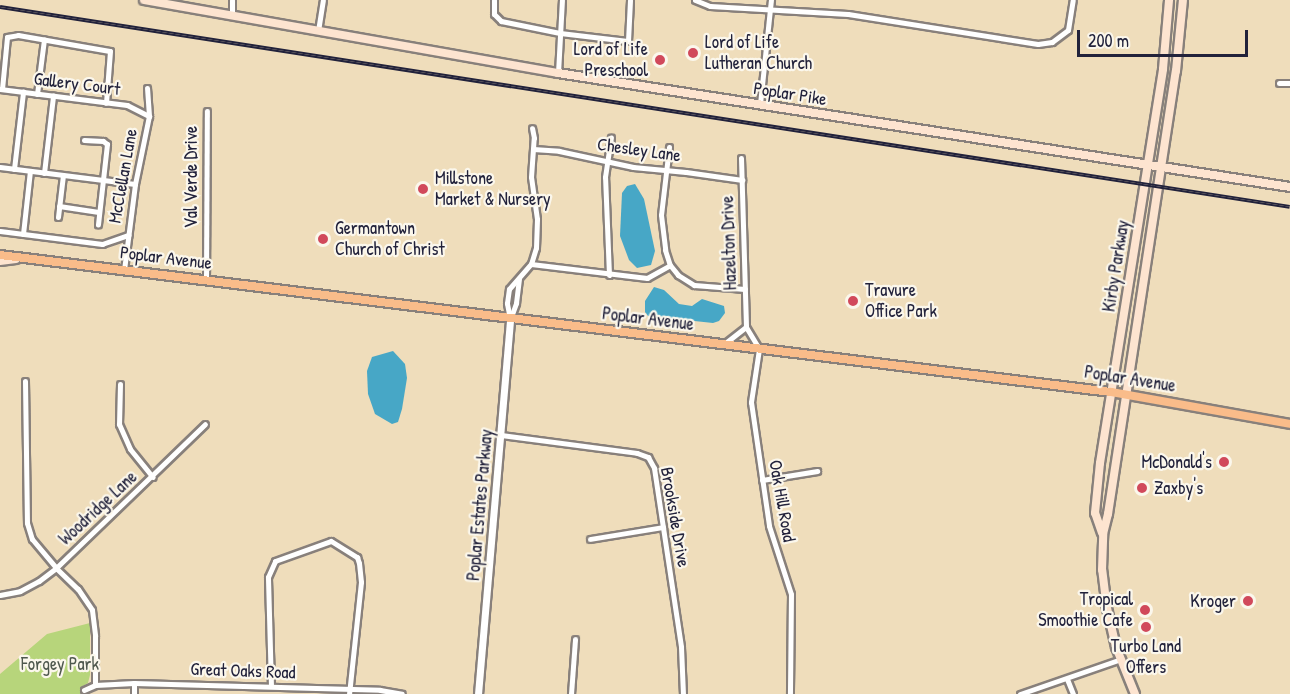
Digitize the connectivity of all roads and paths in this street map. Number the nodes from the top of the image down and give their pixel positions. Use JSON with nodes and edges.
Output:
{"nodes":[{"id":1,"x":144,"y":0,"type":"edge"},
{"id":2,"x":232,"y":0,"type":"edge"},
{"id":3,"x":323,"y":0,"type":"edge"},
{"id":4,"x":494,"y":0,"type":"edge"},
{"id":5,"x":562,"y":0,"type":"edge"},
{"id":6,"x":630,"y":0,"type":"edge"},
{"id":7,"x":695,"y":0,"type":"edge"},
{"id":8,"x":771,"y":0,"type":"edge"},
{"id":9,"x":1073,"y":0,"type":"edge"},
{"id":10,"x":1169,"y":0,"type":"edge"},
{"id":11,"x":1183,"y":0,"type":"edge"},
{"id":12,"x":771,"y":9,"type":"junction"},
{"id":13,"x":232,"y":16,"type":"junction"},
{"id":14,"x":318,"y":31,"type":"junction"},
{"id":15,"x":560,"y":33,"type":"junction"},
{"id":16,"x":44,"y":39,"type":"junction"},
{"id":17,"x":558,"y":73,"type":"junction"},
{"id":18,"x":1279,"y":83,"type":"dead end"},
{"id":19,"x":1290,"y":83,"type":"edge"},
{"id":20,"x":147,"y":88,"type":"dead end"},
{"id":21,"x":1,"y":89,"type":"edge"},
{"id":22,"x":23,"y":92,"type":"junction"},
{"id":23,"x":37,"y":94,"type":"junction"},
{"id":24,"x":53,"y":96,"type":"junction"},
{"id":25,"x":106,"y":103,"type":"junction"},
{"id":26,"x":760,"y":105,"type":"junction"},
{"id":27,"x":207,"y":111,"type":"dead end"},
{"id":28,"x":149,"y":116,"type":"junction"},
{"id":29,"x":532,"y":128,"type":"dead end"},
{"id":30,"x":611,"y":137,"type":"dead end"},
{"id":31,"x":84,"y":140,"type":"dead end"},
{"id":32,"x":669,"y":147,"type":"dead end"},
{"id":33,"x":533,"y":149,"type":"junction"},
{"id":34,"x":741,"y":158,"type":"dead end"},
{"id":35,"x":607,"y":163,"type":"junction"},
{"id":36,"x":1147,"y":164,"type":"junction"},
{"id":37,"x":1160,"y":166,"type":"junction"},
{"id":38,"x":0,"y":167,"type":"edge"},
{"id":39,"x":14,"y":169,"type":"junction"},
{"id":40,"x":30,"y":171,"type":"junction"},
{"id":41,"x":665,"y":171,"type":"junction"},
{"id":42,"x":44,"y":173,"type":"junction"},
{"id":43,"x":63,"y":176,"type":"junction"},
{"id":44,"x":742,"y":180,"type":"junction"},
{"id":45,"x":103,"y":181,"type":"junction"},
{"id":46,"x":135,"y":184,"type":"junction"},
{"id":47,"x":1290,"y":187,"type":"edge"},
{"id":48,"x":59,"y":207,"type":"junction"},
{"id":49,"x":99,"y":212,"type":"junction"},
{"id":50,"x":58,"y":217,"type":"dead end"},
{"id":51,"x":98,"y":224,"type":"dead end"},
{"id":52,"x":0,"y":231,"type":"edge"},
{"id":53,"x":23,"y":234,"type":"junction"},
{"id":54,"x":128,"y":236,"type":"junction"},
{"id":55,"x":0,"y":255,"type":"edge"},
{"id":56,"x":24,"y":258,"type":"junction"},
{"id":57,"x":0,"y":261,"type":"edge"},
{"id":58,"x":531,"y":264,"type":"junction"},
{"id":59,"x":670,"y":265,"type":"junction"},
{"id":60,"x":124,"y":270,"type":"junction"},
{"id":61,"x":609,"y":275,"type":"junction"},
{"id":62,"x":520,"y":278,"type":"junction"},
{"id":63,"x":206,"y":279,"type":"junction"},
{"id":64,"x":745,"y":289,"type":"junction"},
{"id":65,"x":510,"y":319,"type":"junction"},
{"id":66,"x":746,"y":327,"type":"junction"},
{"id":67,"x":724,"y":344,"type":"junction"},
{"id":68,"x":759,"y":349,"type":"junction"},
{"id":69,"x":26,"y":381,"type":"dead end"},
{"id":70,"x":120,"y":384,"type":"dead end"},
{"id":71,"x":1111,"y":392,"type":"junction"},
{"id":72,"x":1125,"y":394,"type":"junction"},
{"id":73,"x":205,"y":424,"type":"dead end"},
{"id":74,"x":1290,"y":424,"type":"edge"},
{"id":75,"x":501,"y":435,"type":"junction"},
{"id":76,"x":817,"y":471,"type":"dead end"},
{"id":77,"x":153,"y":477,"type":"junction"},
{"id":78,"x":762,"y":480,"type":"junction"},
{"id":79,"x":663,"y":527,"type":"junction"},
{"id":80,"x":1103,"y":534,"type":"junction"},
{"id":81,"x":590,"y":539,"type":"dead end"},
{"id":82,"x":56,"y":568,"type":"junction"},
{"id":83,"x":0,"y":595,"type":"edge"},
{"id":84,"x":575,"y":639,"type":"dead end"},
{"id":85,"x":1120,"y":659,"type":"junction"},
{"id":86,"x":1067,"y":679,"type":"junction"},
{"id":87,"x":134,"y":682,"type":"junction"},
{"id":88,"x":95,"y":684,"type":"junction"},
{"id":89,"x":271,"y":686,"type":"junction"},
{"id":90,"x":84,"y":690,"type":"dead end"},
{"id":91,"x":349,"y":692,"type":"edge"},
{"id":92,"x":134,"y":694,"type":"edge"},
{"id":93,"x":402,"y":694,"type":"edge"},
{"id":94,"x":478,"y":694,"type":"edge"},
{"id":95,"x":571,"y":694,"type":"edge"},
{"id":96,"x":683,"y":694,"type":"edge"},
{"id":97,"x":790,"y":694,"type":"edge"},
{"id":98,"x":1022,"y":694,"type":"edge"},
{"id":99,"x":1073,"y":694,"type":"edge"},
{"id":100,"x":1135,"y":694,"type":"edge"}],
"edges":[{"from":1,"to":13,"type":"main road","name":"Poplar Pike"},
{"from":2,"to":13,"type":"street"},
{"from":3,"to":14,"type":"street"},
{"from":4,"to":15,"type":"street"},
{"from":5,"to":15,"type":"street"},
{"from":6,"to":15,"type":"street"},
{"from":7,"to":12,"type":"street"},
{"from":8,"to":12,"type":"street"},
{"from":9,"to":12,"type":"street"},
{"from":10,"to":36,"type":"main road","name":"Kirby Parkway"},
{"from":11,"to":37,"type":"main road","name":"Kirby Parkway"},
{"from":12,"to":26,"type":"street"},
{"from":13,"to":14,"type":"main road","name":"Poplar Pike"},
{"from":14,"to":17,"type":"main road","name":"Poplar Pike"},
{"from":15,"to":17,"type":"street"},
{"from":16,"to":21,"type":"street"},
{"from":16,"to":23,"type":"street"},
{"from":16,"to":25,"type":"street"},
{"from":17,"to":26,"type":"main road","name":"Poplar Pike"},
{"from":18,"to":19,"type":"street"},
{"from":20,"to":28,"type":"street","name":"McClellan Lane"},
{"from":21,"to":22,"type":"street","name":"Gallery Court"},
{"from":22,"to":23,"type":"street","name":"Gallery Court"},
{"from":22,"to":39,"type":"street"},
{"from":23,"to":24,"type":"street","name":"Gallery Court"},
{"from":24,"to":25,"type":"street","name":"Gallery Court"},
{"from":24,"to":42,"type":"street"},
{"from":25,"to":28,"type":"street","name":"Gallery Court"},
{"from":26,"to":36,"type":"main road","name":"Poplar Pike"},
{"from":27,"to":63,"type":"street","name":"Val Verde Drive"},
{"from":28,"to":46,"type":"street","name":"McClellan Lane"},
{"from":29,"to":33,"type":"street"},
{"from":30,"to":35,"type":"street"},
{"from":31,"to":45,"type":"street"},
{"from":32,"to":41,"type":"street"},
{"from":33,"to":35,"type":"street","name":"Chesley Lane"},
{"from":33,"to":58,"type":"street"},
{"from":34,"to":44,"type":"street","name":"Hazelton Drive"},
{"from":35,"to":41,"type":"street","name":"Chesley Lane"},
{"from":35,"to":61,"type":"street"},
{"from":36,"to":37,"type":"main road","name":"Poplar Pike"},
{"from":36,"to":71,"type":"main road","name":"Kirby Parkway"},
{"from":37,"to":47,"type":"main road","name":"Poplar Pike"},
{"from":37,"to":72,"type":"main road","name":"Kirby Parkway"},
{"from":38,"to":39,"type":"street"},
{"from":39,"to":40,"type":"street"},
{"from":40,"to":42,"type":"street"},
{"from":40,"to":53,"type":"street"},
{"from":41,"to":44,"type":"street","name":"Chesley Lane"},
{"from":41,"to":59,"type":"street"},
{"from":42,"to":43,"type":"street"},
{"from":43,"to":45,"type":"street"},
{"from":43,"to":48,"type":"street"},
{"from":44,"to":64,"type":"street","name":"Hazelton Drive"},
{"from":45,"to":46,"type":"street"},
{"from":45,"to":49,"type":"street"},
{"from":46,"to":54,"type":"street","name":"McClellan Lane"},
{"from":48,"to":49,"type":"street"},
{"from":48,"to":50,"type":"street"},
{"from":49,"to":51,"type":"street"},
{"from":52,"to":53,"type":"street"},
{"from":53,"to":54,"type":"street"},
{"from":54,"to":60,"type":"street","name":"McClellan Lane"},
{"from":55,"to":56,"type":"main road","name":"Poplar Avenue"},
{"from":56,"to":57,"type":"main road"},
{"from":56,"to":60,"type":"main road","name":"Poplar Avenue"},
{"from":58,"to":61,"type":"street"},
{"from":58,"to":62,"type":"street"},
{"from":59,"to":61,"type":"street"},
{"from":59,"to":64,"type":"street"},
{"from":60,"to":63,"type":"main road","name":"Poplar Avenue"},
{"from":62,"to":65,"type":"street"},
{"from":62,"to":65,"type":"street"},
{"from":63,"to":65,"type":"main road","name":"Poplar Avenue"},
{"from":64,"to":66,"type":"street","name":"Hazelton Drive"},
{"from":65,"to":67,"type":"main road","name":"Poplar Avenue"},
{"from":65,"to":75,"type":"street","name":"Poplar Estates Parkway"},
{"from":66,"to":67,"type":"street"},
{"from":66,"to":68,"type":"street","name":"Hazelton Drive"},
{"from":67,"to":68,"type":"main road","name":"Poplar Avenue"},
{"from":68,"to":71,"type":"main road","name":"Poplar Avenue"},
{"from":68,"to":78,"type":"street","name":"Oak Hill Road"},
{"from":69,"to":82,"type":"street"},
{"from":70,"to":77,"type":"street"},
{"from":71,"to":72,"type":"main road","name":"Poplar Avenue"},
{"from":71,"to":80,"type":"main road","name":"Kirby Parkway"},
{"from":72,"to":74,"type":"main road","name":"Poplar Avenue"},
{"from":72,"to":80,"type":"main road","name":"Kirby Parkway"},
{"from":73,"to":77,"type":"street","name":"Woodridge Lane"},
{"from":75,"to":79,"type":"street","name":"Brookside Drive"},
{"from":75,"to":94,"type":"street","name":"Poplar Estates Parkway"},
{"from":76,"to":78,"type":"street"},
{"from":77,"to":82,"type":"street","name":"Woodridge Lane"},
{"from":78,"to":97,"type":"street","name":"Oak Hill Road"},
{"from":79,"to":81,"type":"street"},
{"from":79,"to":96,"type":"street","name":"Brookside Drive"},
{"from":80,"to":85,"type":"main road","name":"Kirby Parkway"},
{"from":82,"to":83,"type":"street","name":"Woodridge Lane"},
{"from":82,"to":88,"type":"street"},
{"from":84,"to":95,"type":"street"},
{"from":85,"to":86,"type":"street"},
{"from":85,"to":100,"type":"main road","name":"Kirby Parkway"},
{"from":86,"to":98,"type":"street"},
{"from":86,"to":99,"type":"street"},
{"from":87,"to":88,"type":"street","name":"Great Oaks Road"},
{"from":87,"to":89,"type":"street","name":"Great Oaks Road"},
{"from":87,"to":92,"type":"street"},
{"from":88,"to":90,"type":"street","name":"Great Oaks Road"},
{"from":89,"to":91,"type":"street","name":"Great Oaks Road"},
{"from":89,"to":91,"type":"street"},
{"from":91,"to":93,"type":"street","name":"Great Oaks Road"}]}
